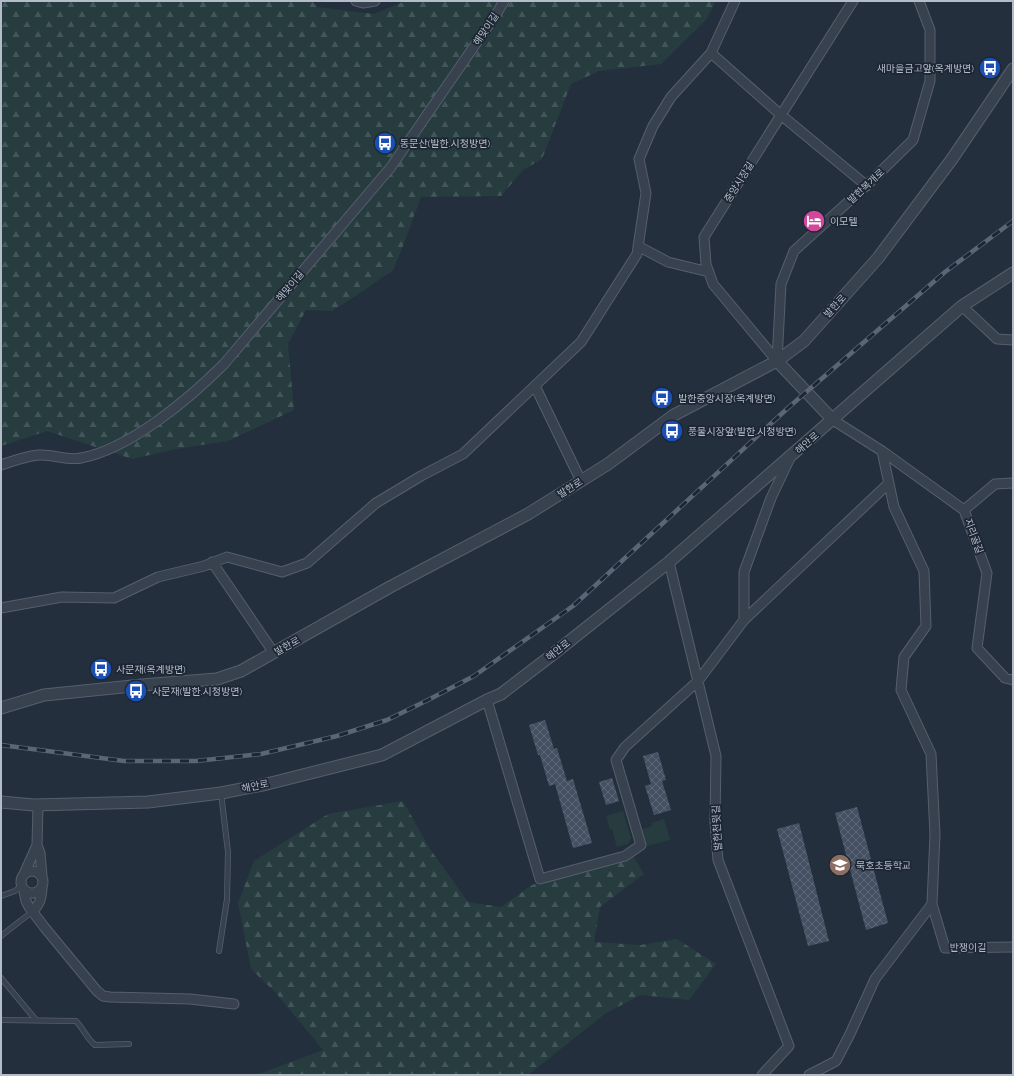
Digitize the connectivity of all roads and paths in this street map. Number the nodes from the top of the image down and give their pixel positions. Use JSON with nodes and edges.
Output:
{"nodes":[{"id":1,"x":356,"y":1,"type":"edge"},
{"id":2,"x":375,"y":1,"type":"edge"},
{"id":3,"x":504,"y":1,"type":"edge"},
{"id":4,"x":735,"y":1,"type":"edge"},
{"id":5,"x":854,"y":1,"type":"edge"},
{"id":6,"x":919,"y":1,"type":"edge"},
{"id":7,"x":711,"y":53,"type":"junction"},
{"id":8,"x":1013,"y":69,"type":"edge"},
{"id":9,"x":782,"y":115,"type":"junction"},
{"id":10,"x":867,"y":186,"type":"junction"},
{"id":11,"x":638,"y":246,"type":"junction"},
{"id":12,"x":709,"y":272,"type":"junction"},
{"id":13,"x":1013,"y":273,"type":"edge"},
{"id":14,"x":962,"y":306,"type":"junction"},
{"id":15,"x":1013,"y":340,"type":"edge"},
{"id":16,"x":777,"y":361,"type":"junction"},
{"id":17,"x":535,"y":386,"type":"junction"},
{"id":18,"x":833,"y":420,"type":"junction"},
{"id":19,"x":882,"y":451,"type":"junction"},
{"id":20,"x":791,"y":457,"type":"junction"},
{"id":21,"x":1,"y":465,"type":"edge"},
{"id":22,"x":581,"y":481,"type":"junction"},
{"id":23,"x":1013,"y":483,"type":"edge"},
{"id":24,"x":889,"y":484,"type":"junction"},
{"id":25,"x":964,"y":510,"type":"junction"},
{"id":26,"x":212,"y":562,"type":"junction"},
{"id":27,"x":669,"y":562,"type":"junction"},
{"id":28,"x":1,"y":608,"type":"edge"},
{"id":29,"x":744,"y":620,"type":"junction"},
{"id":30,"x":274,"y":653,"type":"junction"},
{"id":31,"x":1013,"y":680,"type":"edge"},
{"id":32,"x":698,"y":681,"type":"junction"},
{"id":33,"x":486,"y":700,"type":"junction"},
{"id":34,"x":1,"y":708,"type":"edge"},
{"id":35,"x":221,"y":793,"type":"junction"},
{"id":36,"x":1,"y":802,"type":"edge"},
{"id":37,"x":38,"y":805,"type":"junction"},
{"id":38,"x":37,"y":845,"type":"junction"},
{"id":39,"x":24,"y":874,"type":"junction"},
{"id":40,"x":42,"y":876,"type":"junction"},
{"id":41,"x":23,"y":889,"type":"junction"},
{"id":42,"x":42,"y":889,"type":"junction"},
{"id":43,"x":1,"y":896,"type":"edge"},
{"id":44,"x":932,"y":904,"type":"junction"},
{"id":45,"x":33,"y":911,"type":"junction"},
{"id":46,"x":1,"y":936,"type":"edge"},
{"id":47,"x":1013,"y":947,"type":"edge"},
{"id":48,"x":219,"y":951,"type":"dead end"},
{"id":49,"x":1,"y":978,"type":"edge"},
{"id":50,"x":234,"y":1004,"type":"dead end"},
{"id":51,"x":1,"y":1020,"type":"edge"},
{"id":52,"x":36,"y":1020,"type":"junction"},
{"id":53,"x":128,"y":1044,"type":"dead end"},
{"id":54,"x":762,"y":1075,"type":"edge"},
{"id":55,"x":809,"y":1075,"type":"edge"}],
"edges":[{"from":1,"to":2,"type":"street"},
{"from":3,"to":21,"type":"street","name":"해맞이길"},
{"from":4,"to":7,"type":"street"},
{"from":5,"to":9,"type":"street","name":"중앙시장길"},
{"from":6,"to":10,"type":"street","name":"발한복개로"},
{"from":7,"to":9,"type":"street"},
{"from":7,"to":11,"type":"street"},
{"from":8,"to":16,"type":"street","name":"발한로"},
{"from":9,"to":10,"type":"street"},
{"from":9,"to":12,"type":"street","name":"중앙시장길"},
{"from":10,"to":16,"type":"street","name":"발한복개로"},
{"from":11,"to":12,"type":"street"},
{"from":11,"to":17,"type":"street"},
{"from":12,"to":16,"type":"street","name":"중앙시장길"},
{"from":13,"to":14,"type":"street","name":"해안로"},
{"from":14,"to":15,"type":"street"},
{"from":14,"to":18,"type":"street","name":"해안로"},
{"from":16,"to":18,"type":"street"},
{"from":16,"to":22,"type":"street","name":"발한로"},
{"from":17,"to":22,"type":"street"},
{"from":17,"to":26,"type":"street"},
{"from":18,"to":19,"type":"street","name":"지리골길"},
{"from":18,"to":20,"type":"street","name":"해안로"},
{"from":19,"to":24,"type":"street"},
{"from":19,"to":25,"type":"street","name":"지리골길"},
{"from":20,"to":27,"type":"street","name":"해안로"},
{"from":20,"to":29,"type":"street"},
{"from":22,"to":30,"type":"street","name":"발한로"},
{"from":23,"to":25,"type":"street"},
{"from":24,"to":29,"type":"street"},
{"from":24,"to":44,"type":"street"},
{"from":25,"to":31,"type":"street","name":"지리골길"},
{"from":26,"to":28,"type":"street"},
{"from":26,"to":30,"type":"street"},
{"from":27,"to":32,"type":"street","name":"발한천윗길"},
{"from":27,"to":33,"type":"street","name":"해안로"},
{"from":29,"to":32,"type":"street"},
{"from":30,"to":34,"type":"street","name":"발한로"},
{"from":32,"to":33,"type":"street"},
{"from":32,"to":54,"type":"street","name":"발한천윗길"},
{"from":33,"to":35,"type":"street","name":"해안로"},
{"from":35,"to":37,"type":"street","name":"해안로"},
{"from":35,"to":48,"type":"lane"},
{"from":36,"to":37,"type":"street","name":"해안로"},
{"from":37,"to":38,"type":"street"},
{"from":38,"to":39,"type":"street"},
{"from":38,"to":40,"type":"street"},
{"from":39,"to":40,"type":"street"},
{"from":39,"to":41,"type":"street"},
{"from":40,"to":42,"type":"street"},
{"from":41,"to":42,"type":"street"},
{"from":41,"to":43,"type":"lane"},
{"from":41,"to":45,"type":"street"},
{"from":42,"to":45,"type":"street"},
{"from":44,"to":47,"type":"street","name":"반쟁이길"},
{"from":44,"to":55,"type":"street"},
{"from":45,"to":46,"type":"lane"},
{"from":45,"to":50,"type":"street"},
{"from":49,"to":52,"type":"lane"},
{"from":51,"to":52,"type":"lane"},
{"from":52,"to":53,"type":"lane"}]}
